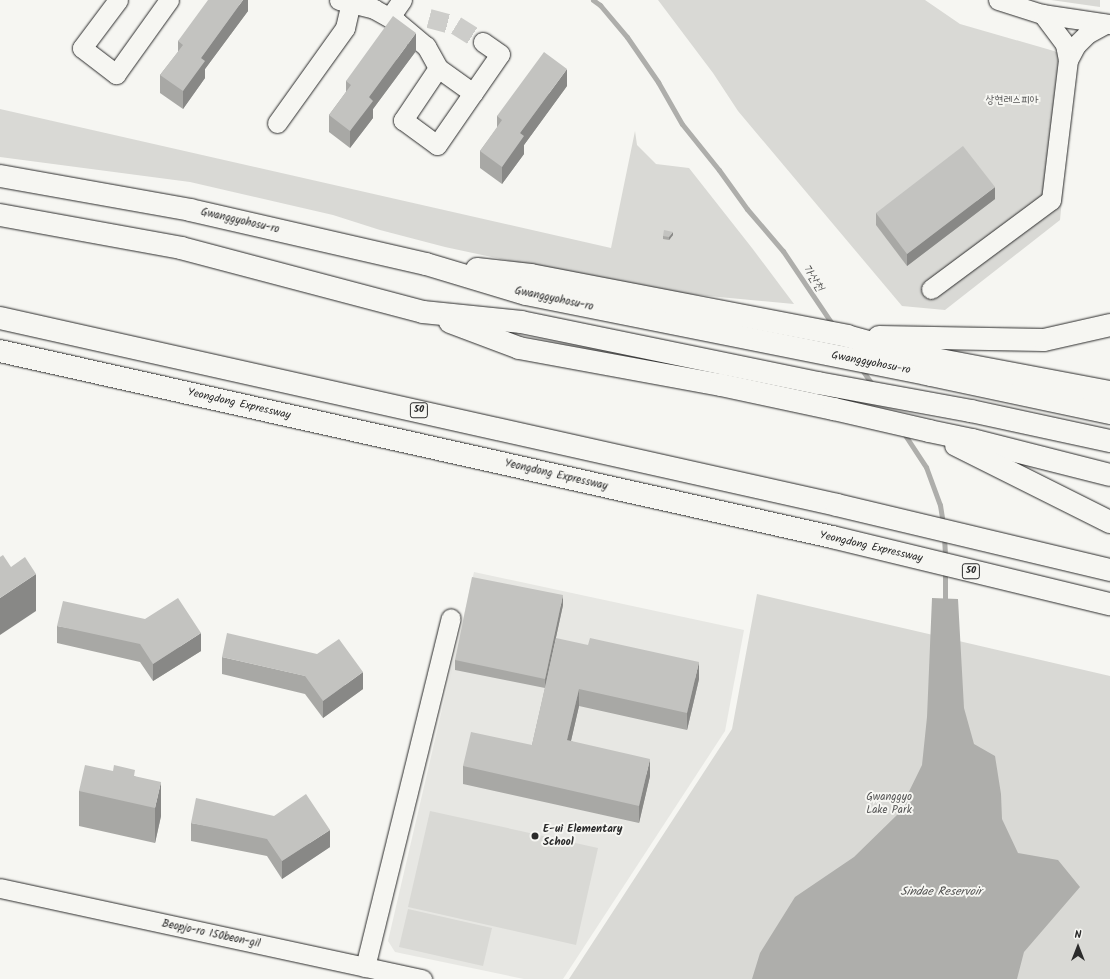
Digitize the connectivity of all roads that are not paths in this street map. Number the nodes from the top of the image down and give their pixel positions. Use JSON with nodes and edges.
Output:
{"nodes":[{"id":1,"x":118,"y":0,"type":"edge"},
{"id":2,"x":169,"y":0,"type":"edge"},
{"id":3,"x":402,"y":0,"type":"edge"},
{"id":4,"x":998,"y":0,"type":"edge"},
{"id":5,"x":345,"y":1,"type":"edge"},
{"id":6,"x":1042,"y":14,"type":"junction"},
{"id":7,"x":390,"y":17,"type":"junction"},
{"id":8,"x":1108,"y":24,"type":"edge"},
{"id":9,"x":483,"y":42,"type":"tunnel mouth"},
{"id":10,"x":1068,"y":60,"type":"junction"},
{"id":11,"x":438,"y":68,"type":"junction"},
{"id":12,"x":473,"y":93,"type":"junction"},
{"id":13,"x":277,"y":123,"type":"dead end"},
{"id":14,"x":0,"y":176,"type":"edge"},
{"id":15,"x":0,"y":215,"type":"edge"},
{"id":16,"x":426,"y":264,"type":"junction"},
{"id":17,"x":931,"y":289,"type":"dead end"},
{"id":18,"x":423,"y":312,"type":"junction"},
{"id":19,"x":0,"y":318,"type":"edge"},
{"id":20,"x":1110,"y":325,"type":"edge"},
{"id":21,"x":916,"y":346,"type":"junction"},
{"id":22,"x":0,"y":351,"type":"edge"},
{"id":23,"x":1110,"y":392,"type":"edge"},
{"id":24,"x":1110,"y":413,"type":"edge"},
{"id":25,"x":1110,"y":441,"type":"edge"},
{"id":26,"x":973,"y":447,"type":"junction"},
{"id":27,"x":1110,"y":475,"type":"edge"},
{"id":28,"x":1110,"y":522,"type":"edge"},
{"id":29,"x":1110,"y":570,"type":"edge"},
{"id":30,"x":1110,"y":604,"type":"edge"},
{"id":31,"x":451,"y":618,"type":"dead end"},
{"id":32,"x":0,"y":888,"type":"edge"},
{"id":33,"x":365,"y":967,"type":"junction"},
{"id":34,"x":422,"y":979,"type":"edge"}],
"edges":[{"from":1,"to":2,"type":"street"},
{"from":3,"to":7,"type":"street"},
{"from":4,"to":6,"type":"street"},
{"from":5,"to":7,"type":"street"},
{"from":5,"to":13,"type":"street"},
{"from":6,"to":8,"type":"street"},
{"from":6,"to":10,"type":"street"},
{"from":7,"to":11,"type":"street"},
{"from":8,"to":10,"type":"street"},
{"from":9,"to":12,"type":"street"},
{"from":10,"to":17,"type":"street"},
{"from":11,"to":12,"type":"street"},
{"from":11,"to":12,"type":"street"},
{"from":14,"to":16,"type":"highway","name":"Gwanggyohosu-ro"},
{"from":15,"to":18,"type":"highway"},
{"from":16,"to":21,"type":"highway"},
{"from":16,"to":24,"type":"highway","name":"Gwanggyohosu-ro"},
{"from":18,"to":25,"type":"highway"},
{"from":18,"to":26,"type":"highway"},
{"from":19,"to":29,"type":"highway","number":"50"},
{"from":20,"to":21,"type":"highway"},
{"from":21,"to":23,"type":"highway"},
{"from":22,"to":30,"type":"highway","name":"Yeongdong Expressway","number":"50"},
{"from":26,"to":27,"type":"highway"},
{"from":26,"to":28,"type":"highway"},
{"from":31,"to":33,"type":"street"},
{"from":32,"to":33,"type":"street","name":"Beopjo-ro 150beon-gil"},
{"from":33,"to":34,"type":"street","name":"Beopjo-ro 150beon-gil"}]}
